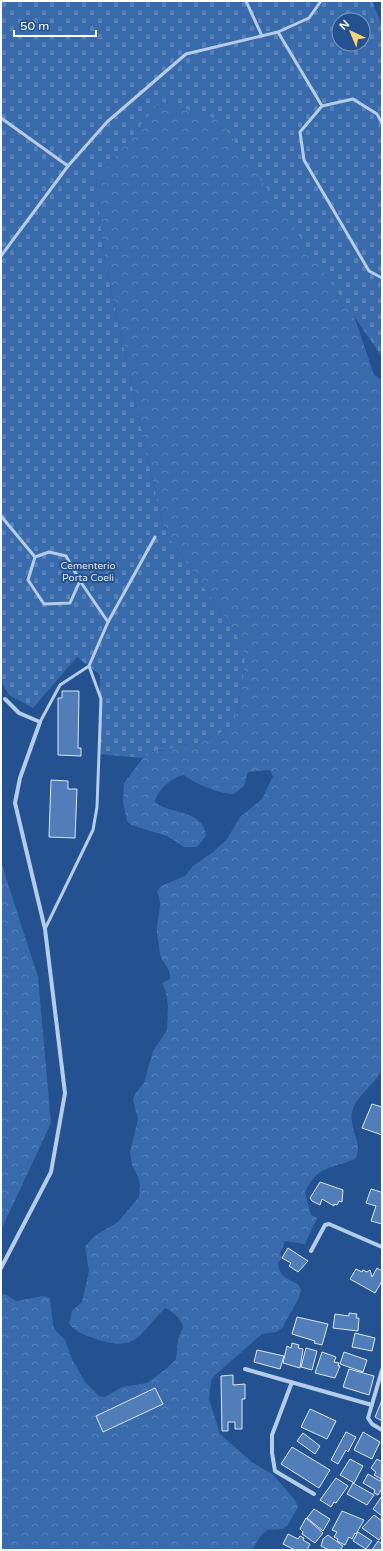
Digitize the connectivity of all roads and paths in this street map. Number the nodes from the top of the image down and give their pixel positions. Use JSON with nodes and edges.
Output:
{"nodes":[{"id":1,"x":246,"y":1,"type":"edge"},
{"id":2,"x":321,"y":1,"type":"edge"},
{"id":3,"x":278,"y":32,"type":"junction"},
{"id":4,"x":262,"y":36,"type":"junction"},
{"id":5,"x":322,"y":106,"type":"junction"},
{"id":6,"x":1,"y":118,"type":"edge"},
{"id":7,"x":382,"y":123,"type":"edge"},
{"id":8,"x":68,"y":166,"type":"junction"},
{"id":9,"x":1,"y":256,"type":"edge"},
{"id":10,"x":382,"y":278,"type":"edge"},
{"id":11,"x":1,"y":516,"type":"edge"},
{"id":12,"x":155,"y":537,"type":"dead end"},
{"id":13,"x":35,"y":557,"type":"junction"},
{"id":14,"x":80,"y":582,"type":"junction"},
{"id":15,"x":108,"y":622,"type":"junction"},
{"id":16,"x":89,"y":666,"type":"junction"},
{"id":17,"x":5,"y":699,"type":"dead end"},
{"id":18,"x":40,"y":722,"type":"junction"},
{"id":19,"x":46,"y":929,"type":"junction"},
{"id":20,"x":382,"y":1247,"type":"edge"},
{"id":21,"x":311,"y":1251,"type":"dead end"},
{"id":22,"x":1,"y":1268,"type":"edge"},
{"id":23,"x":245,"y":1369,"type":"dead end"},
{"id":24,"x":382,"y":1370,"type":"edge"},
{"id":25,"x":292,"y":1382,"type":"junction"},
{"id":26,"x":372,"y":1405,"type":"junction"},
{"id":27,"x":382,"y":1430,"type":"edge"},
{"id":28,"x":314,"y":1494,"type":"dead end"}],
"edges":[{"from":1,"to":4,"type":"lane"},
{"from":2,"to":3,"type":"lane"},
{"from":3,"to":4,"type":"lane"},
{"from":3,"to":5,"type":"lane"},
{"from":4,"to":8,"type":"lane"},
{"from":5,"to":7,"type":"lane"},
{"from":5,"to":10,"type":"lane"},
{"from":6,"to":8,"type":"lane"},
{"from":8,"to":9,"type":"lane"},
{"from":11,"to":13,"type":"lane"},
{"from":12,"to":15,"type":"lane"},
{"from":13,"to":14,"type":"lane"},
{"from":13,"to":14,"type":"lane"},
{"from":14,"to":15,"type":"lane"},
{"from":15,"to":16,"type":"lane"},
{"from":16,"to":18,"type":"lane"},
{"from":16,"to":19,"type":"lane"},
{"from":17,"to":18,"type":"street"},
{"from":18,"to":19,"type":"street"},
{"from":19,"to":22,"type":"street"},
{"from":20,"to":21,"type":"street"},
{"from":23,"to":25,"type":"street"},
{"from":24,"to":26,"type":"street"},
{"from":25,"to":26,"type":"street"},
{"from":25,"to":28,"type":"street"},
{"from":26,"to":27,"type":"street"}]}
